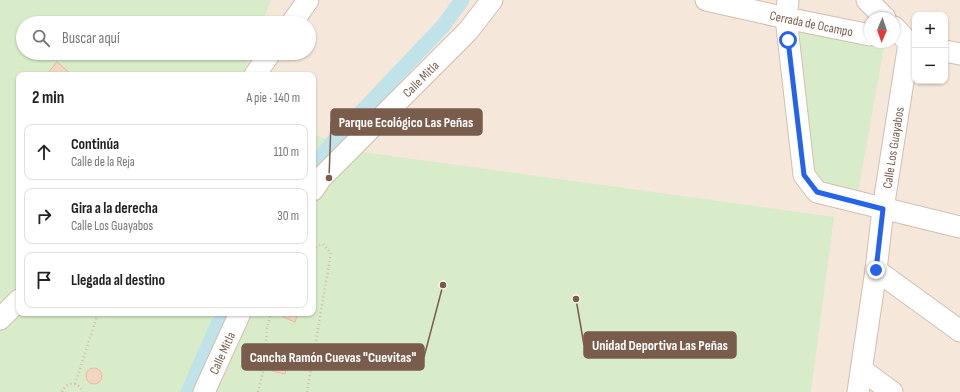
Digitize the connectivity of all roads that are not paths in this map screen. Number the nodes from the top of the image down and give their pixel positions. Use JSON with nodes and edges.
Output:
{"nodes":[{"id":1,"x":308,"y":0,"type":"edge"},
{"id":2,"x":492,"y":0,"type":"edge"},
{"id":3,"x":706,"y":0,"type":"edge"},
{"id":4,"x":867,"y":0,"type":"edge"},
{"id":5,"x":787,"y":9,"type":"edge"},
{"id":6,"x":879,"y":12,"type":"edge"},
{"id":7,"x":297,"y":16,"type":"edge"},
{"id":8,"x":864,"y":33,"type":"edge"},
{"id":9,"x":906,"y":42,"type":"edge"},
{"id":10,"x":948,"y":52,"type":"edge"},
{"id":11,"x":960,"y":54,"type":"edge"},
{"id":12,"x":265,"y":60,"type":"edge"},
{"id":13,"x":257,"y":72,"type":"edge"},
{"id":14,"x":316,"y":186,"type":"edge"},
{"id":15,"x":883,"y":209,"type":"junction"},
{"id":16,"x":959,"y":224,"type":"edge"},
{"id":17,"x":876,"y":270,"type":"junction"},
{"id":18,"x":16,"y":303,"type":"edge"},
{"id":19,"x":239,"y":316,"type":"edge"},
{"id":20,"x":0,"y":319,"type":"edge"},
{"id":21,"x":960,"y":331,"type":"edge"},
{"id":22,"x":862,"y":370,"type":"junction"},
{"id":23,"x":204,"y":392,"type":"edge"},
{"id":24,"x":858,"y":392,"type":"edge"},
{"id":25,"x":892,"y":392,"type":"edge"}],
"edges":[{"from":1,"to":7,"type":"street"},
{"from":2,"to":14,"type":"street","name":"Calle Mitla"},
{"from":3,"to":5,"type":"street","name":"Cerrada de Ocampo"},
{"from":4,"to":6,"type":"street"},
{"from":5,"to":8,"type":"street","name":"Cerrada de Ocampo"},
{"from":5,"to":15,"type":"street"},
{"from":9,"to":15,"type":"street","name":"Calle Los Guayabos"},
{"from":10,"to":11,"type":"street"},
{"from":12,"to":13,"type":"street"},
{"from":15,"to":16,"type":"street"},
{"from":15,"to":17,"type":"street","name":"Calle Los Guayabos"},
{"from":17,"to":21,"type":"street"},
{"from":17,"to":22,"type":"street","name":"Calle Los Guayabos"},
{"from":18,"to":20,"type":"street"},
{"from":19,"to":23,"type":"street","name":"Calle Mitla"},
{"from":22,"to":24,"type":"street","name":"Calle Los Guayabos"},
{"from":22,"to":25,"type":"street"}]}
